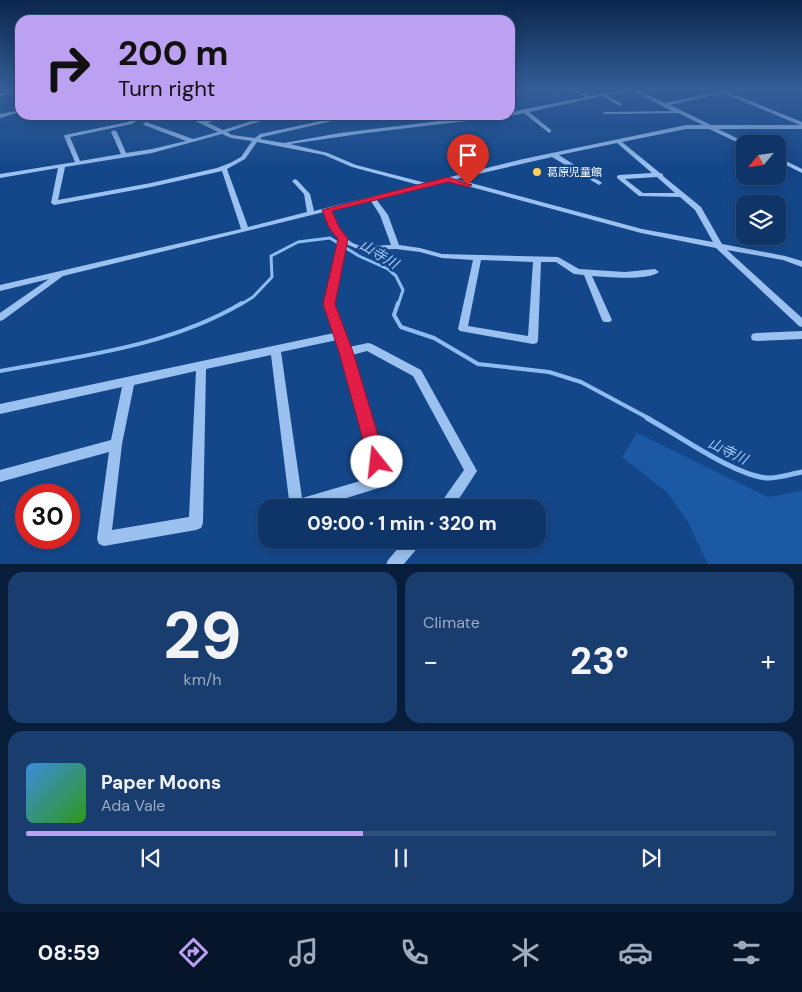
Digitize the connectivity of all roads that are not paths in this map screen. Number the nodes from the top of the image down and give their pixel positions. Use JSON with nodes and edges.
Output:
{"nodes":[{"id":1,"x":529,"y":115,"type":"edge"},
{"id":2,"x":686,"y":115,"type":"edge"},
{"id":3,"x":782,"y":115,"type":"edge"},
{"id":4,"x":135,"y":120,"type":"edge"},
{"id":5,"x":196,"y":120,"type":"edge"},
{"id":6,"x":211,"y":120,"type":"edge"},
{"id":7,"x":261,"y":120,"type":"edge"},
{"id":8,"x":333,"y":120,"type":"edge"},
{"id":9,"x":463,"y":120,"type":"edge"},
{"id":10,"x":202,"y":123,"type":"junction"},
{"id":11,"x":146,"y":124,"type":"dead end"},
{"id":12,"x":802,"y":125,"type":"edge"},
{"id":13,"x":711,"y":127,"type":"junction"},
{"id":14,"x":549,"y":131,"type":"dead end"},
{"id":15,"x":114,"y":132,"type":"dead end"},
{"id":16,"x":221,"y":133,"type":"junction"},
{"id":17,"x":255,"y":140,"type":"junction"},
{"id":18,"x":736,"y":140,"type":"edge"},
{"id":19,"x":192,"y":141,"type":"junction"},
{"id":20,"x":619,"y":142,"type":"junction"},
{"id":21,"x":282,"y":144,"type":"junction"},
{"id":22,"x":124,"y":155,"type":"junction"},
{"id":23,"x":554,"y":155,"type":"junction"},
{"id":24,"x":78,"y":163,"type":"junction"},
{"id":25,"x":786,"y":163,"type":"edge"},
{"id":26,"x":62,"y":166,"type":"junction"},
{"id":27,"x":224,"y":168,"type":"junction"},
{"id":28,"x":802,"y":171,"type":"edge"},
{"id":29,"x":661,"y":175,"type":"junction"},
{"id":30,"x":0,"y":176,"type":"edge"},
{"id":31,"x":448,"y":180,"type":"junction"},
{"id":32,"x":294,"y":181,"type":"dead end"},
{"id":33,"x":599,"y":183,"type":"dead end"},
{"id":34,"x":425,"y":185,"type":"junction"},
{"id":35,"x":682,"y":195,"type":"junction"},
{"id":36,"x":372,"y":198,"type":"junction"},
{"id":37,"x":327,"y":210,"type":"junction"},
{"id":38,"x":311,"y":214,"type":"junction"},
{"id":39,"x":245,"y":230,"type":"junction"},
{"id":40,"x":342,"y":243,"type":"junction"},
{"id":41,"x":396,"y":247,"type":"junction"},
{"id":42,"x":720,"y":247,"type":"junction"},
{"id":43,"x":477,"y":258,"type":"junction"},
{"id":44,"x":537,"y":259,"type":"junction"},
{"id":45,"x":802,"y":264,"type":"edge"},
{"id":46,"x":655,"y":272,"type":"dead end"},
{"id":47,"x":586,"y":273,"type":"junction"},
{"id":48,"x":63,"y":274,"type":"junction"},
{"id":49,"x":0,"y":288,"type":"edge"},
{"id":50,"x":0,"y":318,"type":"edge"},
{"id":51,"x":607,"y":320,"type":"dead end"},
{"id":52,"x":802,"y":324,"type":"edge"},
{"id":53,"x":802,"y":335,"type":"edge"},
{"id":54,"x":339,"y":336,"type":"junction"},
{"id":55,"x":756,"y":337,"type":"dead end"},
{"id":56,"x":274,"y":349,"type":"junction"},
{"id":57,"x":346,"y":352,"type":"junction"},
{"id":58,"x":201,"y":367,"type":"junction"},
{"id":59,"x":129,"y":382,"type":"junction"},
{"id":60,"x":0,"y":410,"type":"edge"},
{"id":61,"x":116,"y":444,"type":"junction"},
{"id":62,"x":0,"y":476,"type":"edge"},
{"id":63,"x":451,"y":499,"type":"edge"},
{"id":64,"x":407,"y":549,"type":"edge"},
{"id":65,"x":393,"y":564,"type":"edge"}],
"edges":[{"from":1,"to":14,"type":"street"},
{"from":2,"to":13,"type":"street"},
{"from":3,"to":12,"type":"street"},
{"from":4,"to":24,"type":"street"},
{"from":5,"to":10,"type":"street"},
{"from":6,"to":10,"type":"street"},
{"from":7,"to":16,"type":"street"},
{"from":8,"to":17,"type":"street"},
{"from":9,"to":21,"type":"street"},
{"from":10,"to":16,"type":"street"},
{"from":11,"to":19,"type":"street"},
{"from":12,"to":13,"type":"street"},
{"from":13,"to":18,"type":"street"},
{"from":13,"to":20,"type":"street"},
{"from":15,"to":22,"type":"street"},
{"from":16,"to":17,"type":"street"},
{"from":16,"to":19,"type":"street"},
{"from":17,"to":21,"type":"street"},
{"from":17,"to":27,"type":"street"},
{"from":19,"to":22,"type":"street"},
{"from":20,"to":23,"type":"street"},
{"from":20,"to":29,"type":"street"},
{"from":21,"to":34,"type":"street"},
{"from":22,"to":24,"type":"street"},
{"from":23,"to":31,"type":"street"},
{"from":23,"to":33,"type":"street"},
{"from":24,"to":26,"type":"street"},
{"from":25,"to":28,"type":"street"},
{"from":26,"to":27,"type":"street"},
{"from":26,"to":30,"type":"street"},
{"from":27,"to":39,"type":"street"},
{"from":29,"to":35,"type":"street"},
{"from":29,"to":35,"type":"street"},
{"from":31,"to":34,"type":"street"},
{"from":31,"to":42,"type":"street"},
{"from":32,"to":38,"type":"street"},
{"from":34,"to":36,"type":"street"},
{"from":35,"to":42,"type":"street"},
{"from":36,"to":37,"type":"street"},
{"from":36,"to":41,"type":"street"},
{"from":37,"to":38,"type":"street"},
{"from":37,"to":40,"type":"street"},
{"from":38,"to":39,"type":"street"},
{"from":39,"to":48,"type":"street"},
{"from":40,"to":41,"type":"street"},
{"from":40,"to":54,"type":"street"},
{"from":41,"to":43,"type":"street"},
{"from":42,"to":45,"type":"street"},
{"from":42,"to":52,"type":"street"},
{"from":43,"to":44,"type":"street"},
{"from":43,"to":44,"type":"street"},
{"from":44,"to":47,"type":"street"},
{"from":46,"to":47,"type":"street"},
{"from":47,"to":51,"type":"street"},
{"from":48,"to":49,"type":"street"},
{"from":48,"to":50,"type":"street"},
{"from":53,"to":55,"type":"street"},
{"from":54,"to":56,"type":"street"},
{"from":54,"to":57,"type":"street"},
{"from":56,"to":57,"type":"street"},
{"from":56,"to":58,"type":"street"},
{"from":57,"to":63,"type":"street"},
{"from":58,"to":59,"type":"street"},
{"from":58,"to":61,"type":"street"},
{"from":59,"to":60,"type":"street"},
{"from":59,"to":61,"type":"street"},
{"from":61,"to":62,"type":"street"},
{"from":64,"to":65,"type":"street"}]}
